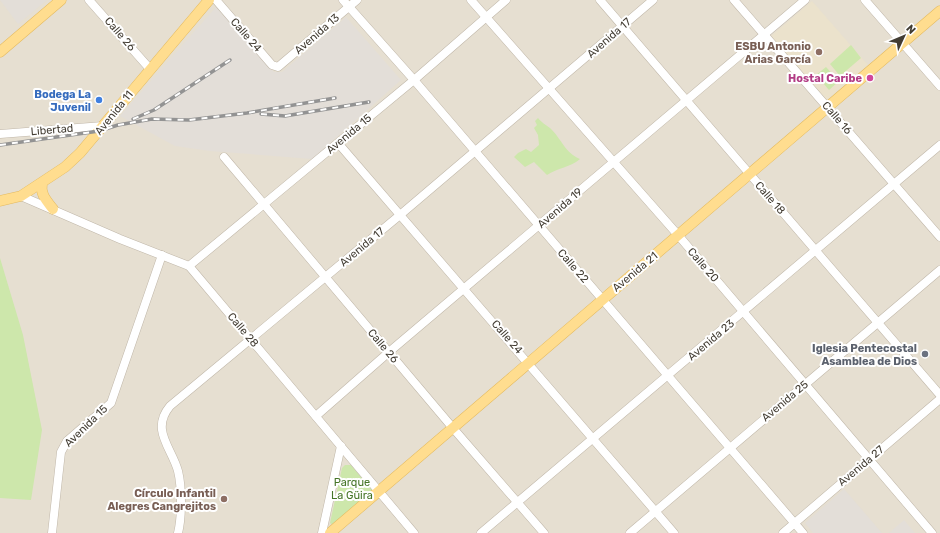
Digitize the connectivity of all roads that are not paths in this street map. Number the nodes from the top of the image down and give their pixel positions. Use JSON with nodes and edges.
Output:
{"nodes":[{"id":1,"x":61,"y":0,"type":"edge"},
{"id":2,"x":89,"y":0,"type":"edge"},
{"id":3,"x":209,"y":0,"type":"edge"},
{"id":4,"x":216,"y":0,"type":"edge"},
{"id":5,"x":343,"y":0,"type":"edge"},
{"id":6,"x":357,"y":0,"type":"edge"},
{"id":7,"x":471,"y":0,"type":"edge"},
{"id":8,"x":506,"y":0,"type":"edge"},
{"id":9,"x":600,"y":0,"type":"edge"},
{"id":10,"x":653,"y":0,"type":"edge"},
{"id":11,"x":734,"y":0,"type":"edge"},
{"id":12,"x":805,"y":0,"type":"edge"},
{"id":13,"x":865,"y":0,"type":"edge"},
{"id":14,"x":349,"y":7,"type":"junction"},
{"id":15,"x":940,"y":11,"type":"edge"},
{"id":16,"x":486,"y":17,"type":"junction"},
{"id":17,"x":622,"y":27,"type":"junction"},
{"id":18,"x":764,"y":35,"type":"junction"},
{"id":19,"x":902,"y":43,"type":"junction"},
{"id":20,"x":0,"y":52,"type":"edge"},
{"id":21,"x":278,"y":67,"type":"joint"},
{"id":22,"x":150,"y":69,"type":"junction"},
{"id":23,"x":414,"y":80,"type":"junction"},
{"id":24,"x":940,"y":86,"type":"edge"},
{"id":25,"x":548,"y":90,"type":"junction"},
{"id":26,"x":687,"y":101,"type":"junction"},
{"id":27,"x":827,"y":107,"type":"junction"},
{"id":28,"x":104,"y":126,"type":"junction"},
{"id":29,"x":0,"y":134,"type":"edge"},
{"id":30,"x":338,"y":143,"type":"junction"},
{"id":31,"x":940,"y":145,"type":"edge"},
{"id":32,"x":474,"y":152,"type":"junction"},
{"id":33,"x":224,"y":157,"type":"dead end"},
{"id":34,"x":613,"y":163,"type":"junction"},
{"id":35,"x":749,"y":174,"type":"junction"},
{"id":36,"x":42,"y":183,"type":"junction"},
{"id":37,"x":894,"y":184,"type":"junction"},
{"id":38,"x":21,"y":196,"type":"junction"},
{"id":39,"x":0,"y":201,"type":"edge"},
{"id":40,"x":263,"y":204,"type":"junction"},
{"id":41,"x":53,"y":209,"type":"junction"},
{"id":42,"x":400,"y":215,"type":"junction"},
{"id":43,"x":539,"y":226,"type":"junction"},
{"id":44,"x":678,"y":236,"type":"junction"},
{"id":45,"x":940,"y":237,"type":"edge"},
{"id":46,"x":816,"y":251,"type":"junction"},
{"id":47,"x":162,"y":255,"type":"junction"},
{"id":48,"x":189,"y":266,"type":"junction"},
{"id":49,"x":940,"y":270,"type":"edge"},
{"id":50,"x":325,"y":278,"type":"junction"},
{"id":51,"x":464,"y":288,"type":"junction"},
{"id":52,"x":602,"y":299,"type":"junction"},
{"id":53,"x":744,"y":312,"type":"junction"},
{"id":54,"x":877,"y":322,"type":"junction"},
{"id":55,"x":252,"y":339,"type":"junction"},
{"id":56,"x":389,"y":352,"type":"junction"},
{"id":57,"x":529,"y":363,"type":"junction"},
{"id":58,"x":667,"y":376,"type":"junction"},
{"id":59,"x":805,"y":384,"type":"junction"},
{"id":60,"x":940,"y":395,"type":"edge"},
{"id":61,"x":940,"y":399,"type":"edge"},
{"id":62,"x":316,"y":416,"type":"junction"},
{"id":63,"x":452,"y":427,"type":"junction"},
{"id":64,"x":593,"y":438,"type":"junction"},
{"id":65,"x":341,"y":446,"type":"junction"},
{"id":66,"x":730,"y":448,"type":"junction"},
{"id":67,"x":869,"y":459,"type":"junction"},
{"id":68,"x":378,"y":491,"type":"junction"},
{"id":69,"x":518,"y":502,"type":"junction"},
{"id":70,"x":656,"y":511,"type":"junction"},
{"id":71,"x":794,"y":523,"type":"junction"},
{"id":72,"x":940,"y":530,"type":"edge"},
{"id":73,"x":52,"y":533,"type":"edge"},
{"id":74,"x":178,"y":533,"type":"edge"},
{"id":75,"x":322,"y":533,"type":"edge"},
{"id":76,"x":330,"y":533,"type":"edge"},
{"id":77,"x":414,"y":533,"type":"edge"},
{"id":78,"x":481,"y":533,"type":"edge"},
{"id":79,"x":544,"y":533,"type":"edge"},
{"id":80,"x":630,"y":533,"type":"edge"},
{"id":81,"x":674,"y":533,"type":"edge"},
{"id":82,"x":783,"y":533,"type":"edge"},
{"id":83,"x":803,"y":533,"type":"edge"},
{"id":84,"x":932,"y":533,"type":"edge"},
{"id":85,"x":936,"y":533,"type":"edge"}],
"edges":[{"from":1,"to":20,"type":"main road"},
{"from":2,"to":22,"type":"street","name":"Calle 26"},
{"from":3,"to":22,"type":"main road","name":"Avenida 11"},
{"from":4,"to":21,"type":"street","name":"Calle 24"},
{"from":5,"to":14,"type":"street","name":"Calle 22"},
{"from":6,"to":14,"type":"street","name":"Avenida 13"},
{"from":7,"to":16,"type":"street","name":"Calle 20"},
{"from":8,"to":16,"type":"street","name":"Avenida 15"},
{"from":9,"to":17,"type":"street","name":"Calle 18"},
{"from":10,"to":17,"type":"street","name":"Avenida 17"},
{"from":11,"to":18,"type":"street","name":"Calle 16"},
{"from":12,"to":18,"type":"street","name":"Avenida 19"},
{"from":13,"to":19,"type":"street"},
{"from":14,"to":21,"type":"street","name":"Avenida 13"},
{"from":14,"to":23,"type":"street","name":"Calle 22"},
{"from":15,"to":19,"type":"main road","name":"Avenida 21"},
{"from":16,"to":23,"type":"street","name":"Avenida 15"},
{"from":16,"to":25,"type":"street","name":"Calle 20"},
{"from":17,"to":25,"type":"street","name":"Avenida 17"},
{"from":17,"to":26,"type":"street","name":"Calle 18"},
{"from":18,"to":26,"type":"street","name":"Avenida 19"},
{"from":18,"to":27,"type":"street","name":"Calle 16"},
{"from":19,"to":24,"type":"street"},
{"from":19,"to":27,"type":"main road","name":"Avenida 21"},
{"from":22,"to":28,"type":"main road","name":"Avenida 11"},
{"from":23,"to":30,"type":"street","name":"Avenida 15"},
{"from":23,"to":32,"type":"street","name":"Calle 22"},
{"from":25,"to":32,"type":"street","name":"Avenida 17"},
{"from":25,"to":34,"type":"street","name":"Calle 20"},
{"from":26,"to":34,"type":"street","name":"Avenida 19"},
{"from":26,"to":35,"type":"street","name":"Calle 18"},
{"from":27,"to":35,"type":"main road","name":"Avenida 21"},
{"from":27,"to":37,"type":"street","name":"Calle 16"},
{"from":28,"to":29,"type":"street","name":"Libertad"},
{"from":28,"to":36,"type":"main road","name":"Avenida 11"},
{"from":30,"to":40,"type":"street","name":"Avenida 15"},
{"from":30,"to":42,"type":"street","name":"Calle 24"},
{"from":31,"to":37,"type":"street","name":"Avenida 23"},
{"from":32,"to":42,"type":"street","name":"Avenida 17"},
{"from":32,"to":43,"type":"street","name":"Calle 22"},
{"from":33,"to":40,"type":"street","name":"Calle 26"},
{"from":34,"to":43,"type":"street","name":"Avenida 19"},
{"from":34,"to":44,"type":"street","name":"Calle 20"},
{"from":35,"to":44,"type":"main road","name":"Avenida 21"},
{"from":35,"to":46,"type":"street","name":"Calle 18"},
{"from":36,"to":38,"type":"main road","name":"Avenida 11"},
{"from":36,"to":41,"type":"main road"},
{"from":37,"to":45,"type":"street","name":"Calle 16"},
{"from":37,"to":46,"type":"street","name":"Avenida 23"},
{"from":38,"to":39,"type":"main road","name":"Avenida 11"},
{"from":38,"to":41,"type":"street","name":"Calle 28"},
{"from":40,"to":48,"type":"street","name":"Avenida 15"},
{"from":40,"to":50,"type":"street","name":"Calle 26"},
{"from":41,"to":47,"type":"street","name":"Calle 28"},
{"from":42,"to":50,"type":"street","name":"Avenida 17"},
{"from":42,"to":51,"type":"street","name":"Calle 24"},
{"from":43,"to":51,"type":"street","name":"Avenida 19"},
{"from":43,"to":52,"type":"street","name":"Calle 22"},
{"from":44,"to":52,"type":"main road","name":"Avenida 21"},
{"from":44,"to":53,"type":"street","name":"Calle 20"},
{"from":46,"to":53,"type":"street","name":"Avenida 23"},
{"from":46,"to":54,"type":"street","name":"Calle 18"},
{"from":47,"to":48,"type":"street","name":"Calle 28"},
{"from":47,"to":73,"type":"street","name":"Avenida 15"},
{"from":48,"to":55,"type":"street","name":"Calle 28"},
{"from":49,"to":54,"type":"street","name":"Avenida 25"},
{"from":50,"to":55,"type":"street","name":"Avenida 17"},
{"from":50,"to":56,"type":"street","name":"Calle 26"},
{"from":51,"to":56,"type":"street","name":"Avenida 19"},
{"from":51,"to":57,"type":"street","name":"Calle 24"},
{"from":52,"to":57,"type":"main road","name":"Avenida 21"},
{"from":52,"to":58,"type":"street","name":"Calle 22"},
{"from":53,"to":58,"type":"street","name":"Avenida 23"},
{"from":53,"to":59,"type":"street","name":"Calle 20"},
{"from":54,"to":59,"type":"street","name":"Avenida 25"},
{"from":54,"to":60,"type":"street","name":"Calle 18"},
{"from":55,"to":62,"type":"street","name":"Calle 28"},
{"from":55,"to":74,"type":"street","name":"Avenida 17"},
{"from":56,"to":62,"type":"street","name":"Avenida 19"},
{"from":56,"to":63,"type":"street","name":"Calle 26"},
{"from":57,"to":63,"type":"main road","name":"Avenida 21"},
{"from":57,"to":64,"type":"street","name":"Calle 24"},
{"from":58,"to":64,"type":"street","name":"Avenida 23"},
{"from":58,"to":66,"type":"street","name":"Calle 22"},
{"from":59,"to":66,"type":"street","name":"Avenida 25"},
{"from":59,"to":67,"type":"street","name":"Calle 20"},
{"from":61,"to":67,"type":"street","name":"Avenida 27"},
{"from":62,"to":65,"type":"street","name":"Calle 28"},
{"from":63,"to":68,"type":"main road","name":"Avenida 21"},
{"from":63,"to":69,"type":"street","name":"Calle 26"},
{"from":64,"to":69,"type":"street","name":"Avenida 23"},
{"from":64,"to":70,"type":"street","name":"Calle 24"},
{"from":65,"to":68,"type":"street","name":"Calle 28"},
{"from":65,"to":75,"type":"street"},
{"from":66,"to":70,"type":"street","name":"Avenida 25"},
{"from":66,"to":71,"type":"street","name":"Calle 22"},
{"from":67,"to":71,"type":"street","name":"Avenida 27"},
{"from":67,"to":84,"type":"street","name":"Calle 20"},
{"from":68,"to":76,"type":"main road","name":"Avenida 21"},
{"from":68,"to":77,"type":"street","name":"Calle 28"},
{"from":69,"to":78,"type":"street","name":"Avenida 23"},
{"from":69,"to":79,"type":"street","name":"Calle 26"},
{"from":70,"to":80,"type":"street","name":"Avenida 25"},
{"from":70,"to":81,"type":"street","name":"Calle 24"},
{"from":71,"to":82,"type":"street","name":"Avenida 27"},
{"from":71,"to":83,"type":"street","name":"Calle 22"},
{"from":72,"to":85,"type":"street"}]}
